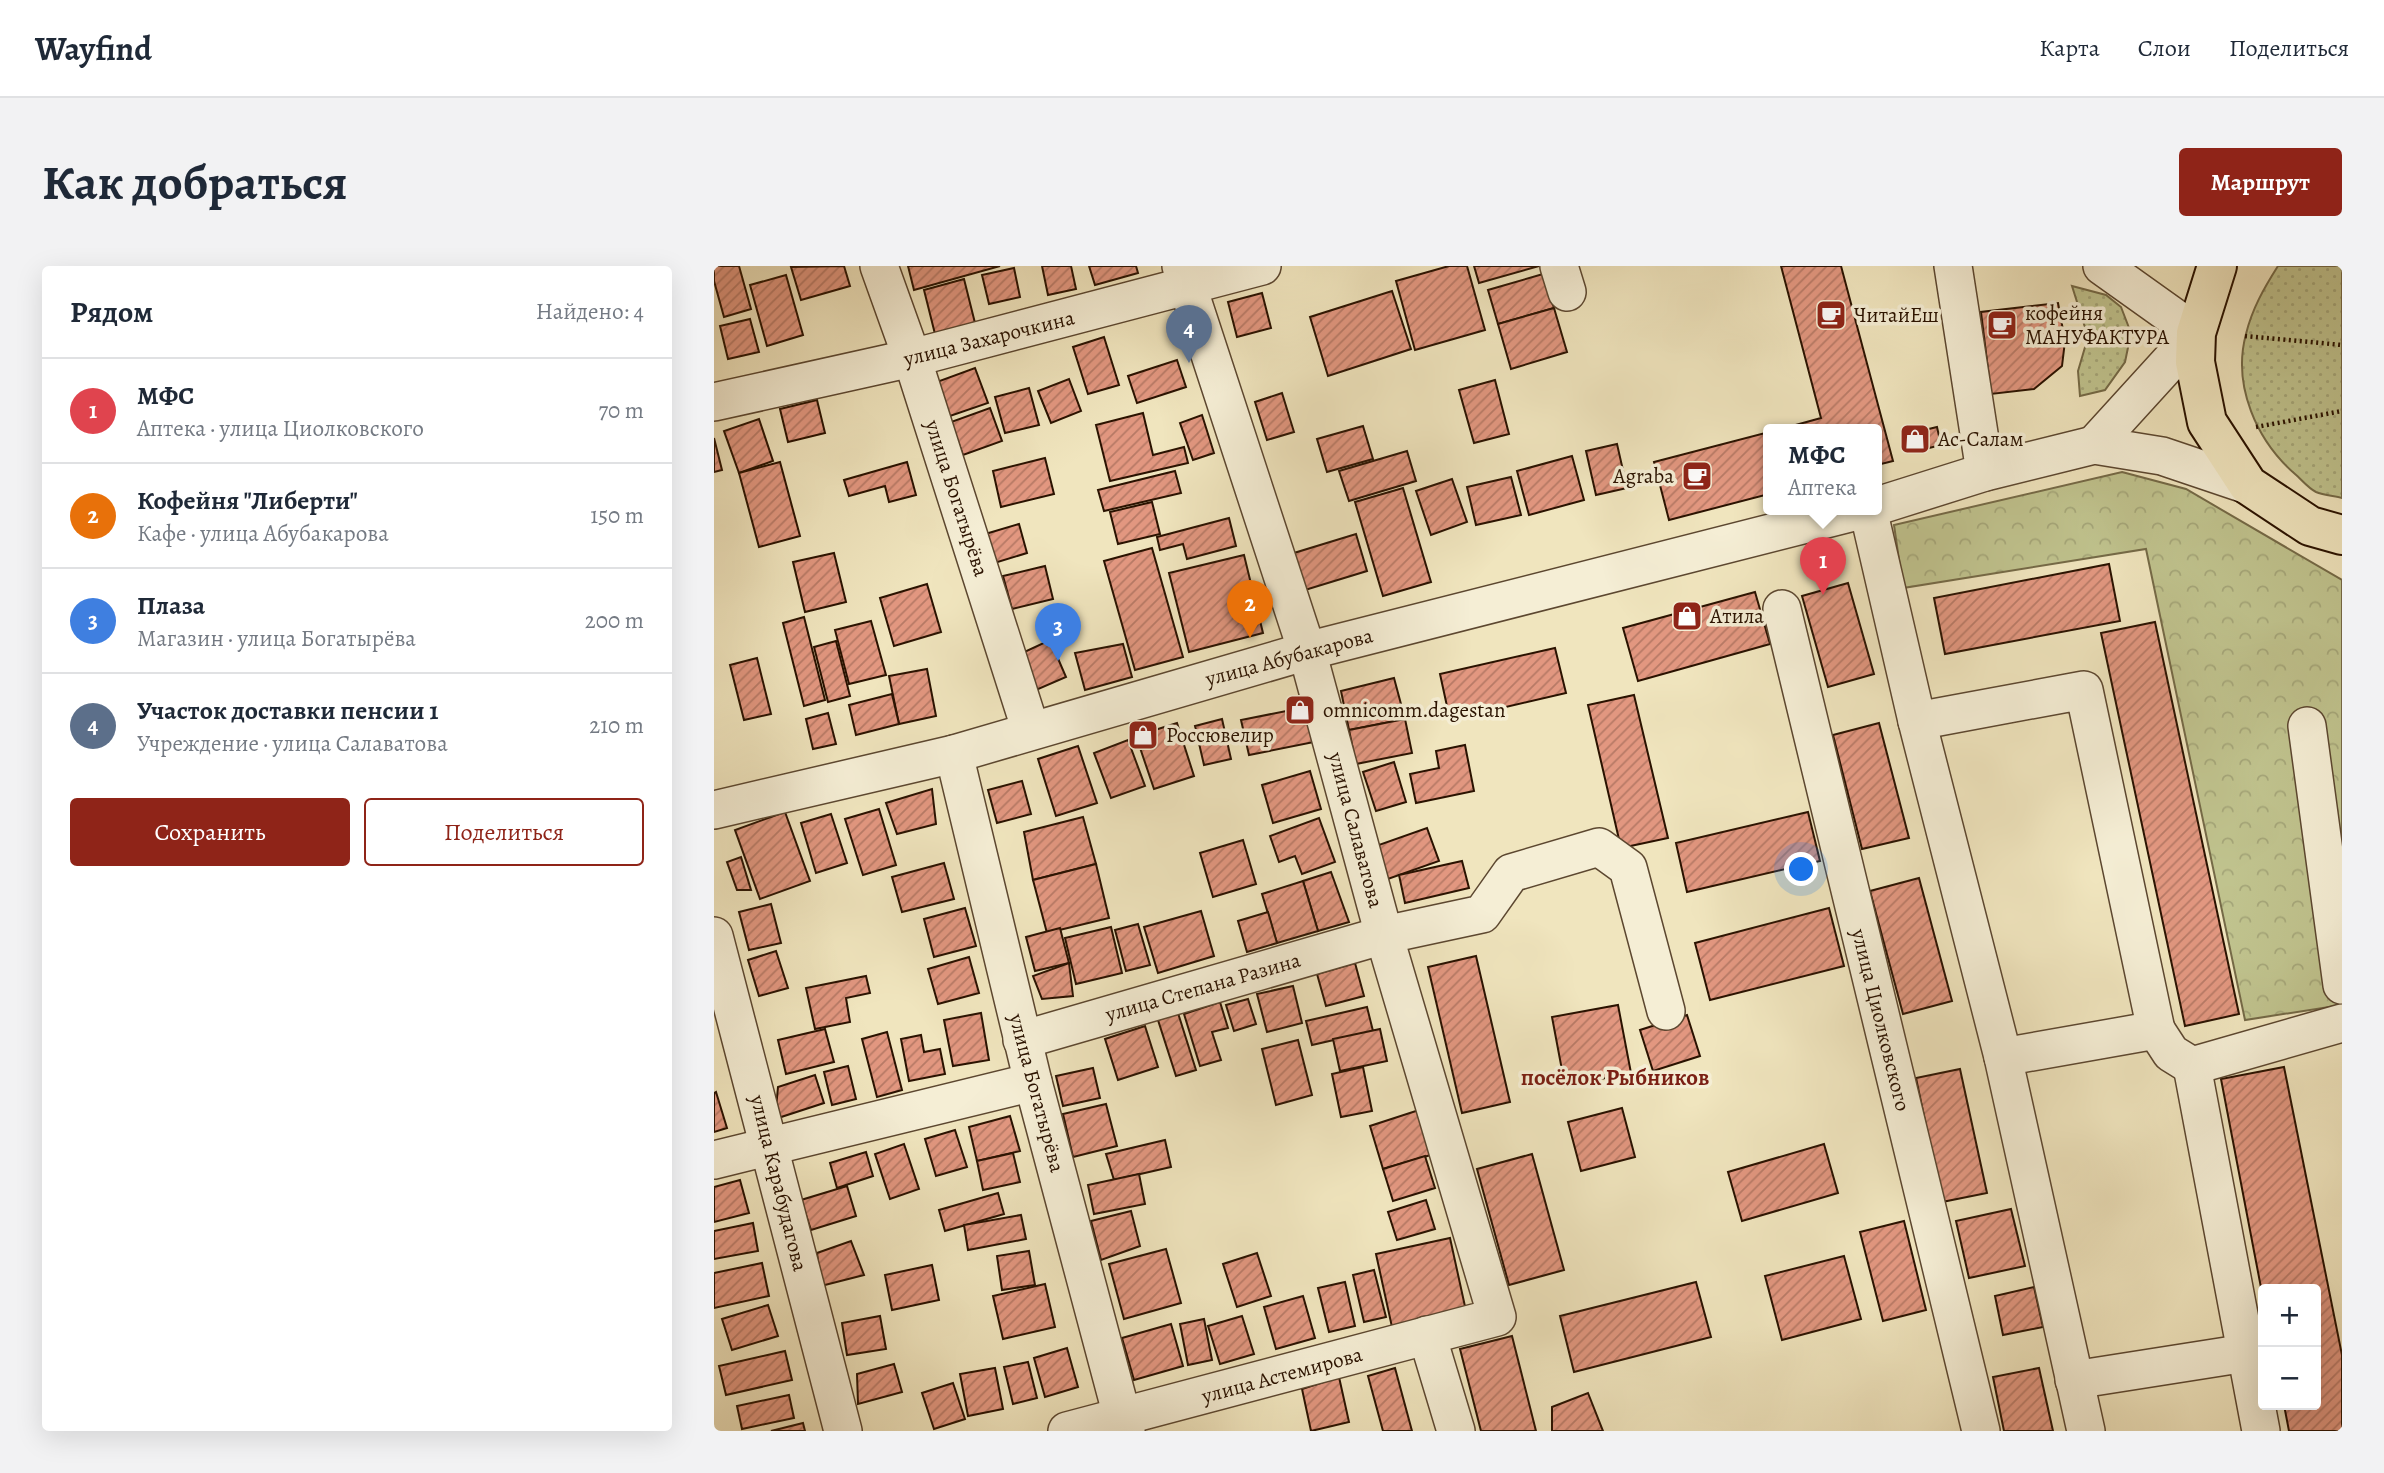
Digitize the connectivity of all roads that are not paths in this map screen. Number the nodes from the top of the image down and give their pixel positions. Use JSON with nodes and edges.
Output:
{"nodes":[{"id":1,"x":879,"y":266,"type":"edge"},
{"id":2,"x":1262,"y":266,"type":"edge"},
{"id":3,"x":1953,"y":266,"type":"edge"},
{"id":4,"x":2102,"y":266,"type":"edge"},
{"id":5,"x":2217,"y":266,"type":"edge"},
{"id":6,"x":1184,"y":277,"type":"edge"},
{"id":7,"x":2196,"y":332,"type":"junction"},
{"id":8,"x":912,"y":358,"type":"junction"},
{"id":9,"x":714,"y":402,"type":"edge"},
{"id":10,"x":2094,"y":445,"type":"junction"},
{"id":11,"x":1985,"y":472,"type":"junction"},
{"id":12,"x":2248,"y":485,"type":"junction"},
{"id":13,"x":1882,"y":504,"type":"edge"},
{"id":14,"x":1842,"y":515,"type":"edge"},
{"id":15,"x":1867,"y":515,"type":"edge"},
{"id":16,"x":2326,"y":530,"type":"edge"},
{"id":17,"x":2342,"y":555,"type":"edge"},
{"id":18,"x":1782,"y":609,"type":"dead end"},
{"id":19,"x":1307,"y":651,"type":"junction"},
{"id":20,"x":1917,"y":721,"type":"junction"},
{"id":21,"x":2307,"y":726,"type":"dead end"},
{"id":22,"x":1031,"y":731,"type":"junction"},
{"id":23,"x":954,"y":754,"type":"junction"},
{"id":24,"x":714,"y":810,"type":"edge"},
{"id":25,"x":1384,"y":935,"type":"junction"},
{"id":26,"x":714,"y":936,"type":"edge"},
{"id":27,"x":2342,"y":985,"type":"edge"},
{"id":28,"x":1666,"y":1011,"type":"dead end"},
{"id":29,"x":2342,"y":1023,"type":"edge"},
{"id":30,"x":2156,"y":1030,"type":"junction"},
{"id":31,"x":1022,"y":1040,"type":"junction"},
{"id":32,"x":2003,"y":1057,"type":"junction"},
{"id":33,"x":2192,"y":1066,"type":"junction"},
{"id":34,"x":1033,"y":1082,"type":"junction"},
{"id":35,"x":770,"y":1146,"type":"junction"},
{"id":36,"x":714,"y":1160,"type":"edge"},
{"id":37,"x":1497,"y":1317,"type":"joint"},
{"id":38,"x":1427,"y":1335,"type":"junction"},
{"id":39,"x":2246,"y":1353,"type":"junction"},
{"id":40,"x":2074,"y":1380,"type":"junction"},
{"id":41,"x":1124,"y":1424,"type":"edge"},
{"id":42,"x":843,"y":1431,"type":"edge"},
{"id":43,"x":1067,"y":1431,"type":"edge"},
{"id":44,"x":1456,"y":1431,"type":"edge"},
{"id":45,"x":1981,"y":1431,"type":"edge"},
{"id":46,"x":2086,"y":1431,"type":"edge"},
{"id":47,"x":2261,"y":1431,"type":"edge"}],
"edges":[{"from":1,"to":8,"type":"street","name":"улица Богатырёва"},
{"from":2,"to":6,"type":"street","name":"улица Захарочкина"},
{"from":3,"to":11,"type":"street"},
{"from":4,"to":7,"type":"street"},
{"from":5,"to":7,"type":"main road"},
{"from":6,"to":8,"type":"street","name":"улица Захарочкина"},
{"from":6,"to":19,"type":"street","name":"улица Салаватова"},
{"from":7,"to":10,"type":"street"},
{"from":7,"to":12,"type":"main road"},
{"from":8,"to":9,"type":"street","name":"улица Захарочкина"},
{"from":8,"to":22,"type":"street","name":"улица Богатырёва"},
{"from":10,"to":11,"type":"street"},
{"from":10,"to":12,"type":"street"},
{"from":11,"to":13,"type":"street"},
{"from":12,"to":16,"type":"main road"},
{"from":14,"to":19,"type":"street","name":"улица Абубакарова"},
{"from":15,"to":20,"type":"street"},
{"from":16,"to":17,"type":"main road"},
{"from":18,"to":45,"type":"street","name":"улица Циолковского"},
{"from":19,"to":22,"type":"street","name":"улица Абубакарова"},
{"from":19,"to":25,"type":"street","name":"улица Салаватова"},
{"from":20,"to":30,"type":"street"},
{"from":20,"to":32,"type":"street"},
{"from":21,"to":27,"type":"street"},
{"from":22,"to":23,"type":"street","name":"улица Абубакарова"},
{"from":23,"to":24,"type":"street","name":"улица Абубакарова"},
{"from":23,"to":31,"type":"street","name":"улица Богатырёва"},
{"from":25,"to":28,"type":"street","name":"улица Степана Разина"},
{"from":25,"to":31,"type":"street","name":"улица Степана Разина"},
{"from":25,"to":37,"type":"street","name":"улица Салаватова"},
{"from":26,"to":35,"type":"street","name":"улица Карабудагова"},
{"from":29,"to":33,"type":"street"},
{"from":30,"to":32,"type":"street"},
{"from":30,"to":33,"type":"street"},
{"from":31,"to":34,"type":"street","name":"улица Богатырёва"},
{"from":32,"to":40,"type":"street"},
{"from":33,"to":39,"type":"street"},
{"from":34,"to":35,"type":"street"},
{"from":34,"to":41,"type":"street","name":"улица Богатырёва"},
{"from":35,"to":36,"type":"street"},
{"from":35,"to":42,"type":"street","name":"улица Карабудагова"},
{"from":37,"to":38,"type":"street","name":"улица Астемирова"},
{"from":38,"to":41,"type":"street","name":"улица Астемирова"},
{"from":38,"to":44,"type":"street"},
{"from":39,"to":40,"type":"street"},
{"from":39,"to":47,"type":"street"},
{"from":40,"to":46,"type":"street"},
{"from":41,"to":43,"type":"street","name":"улица Астемирова"}]}
